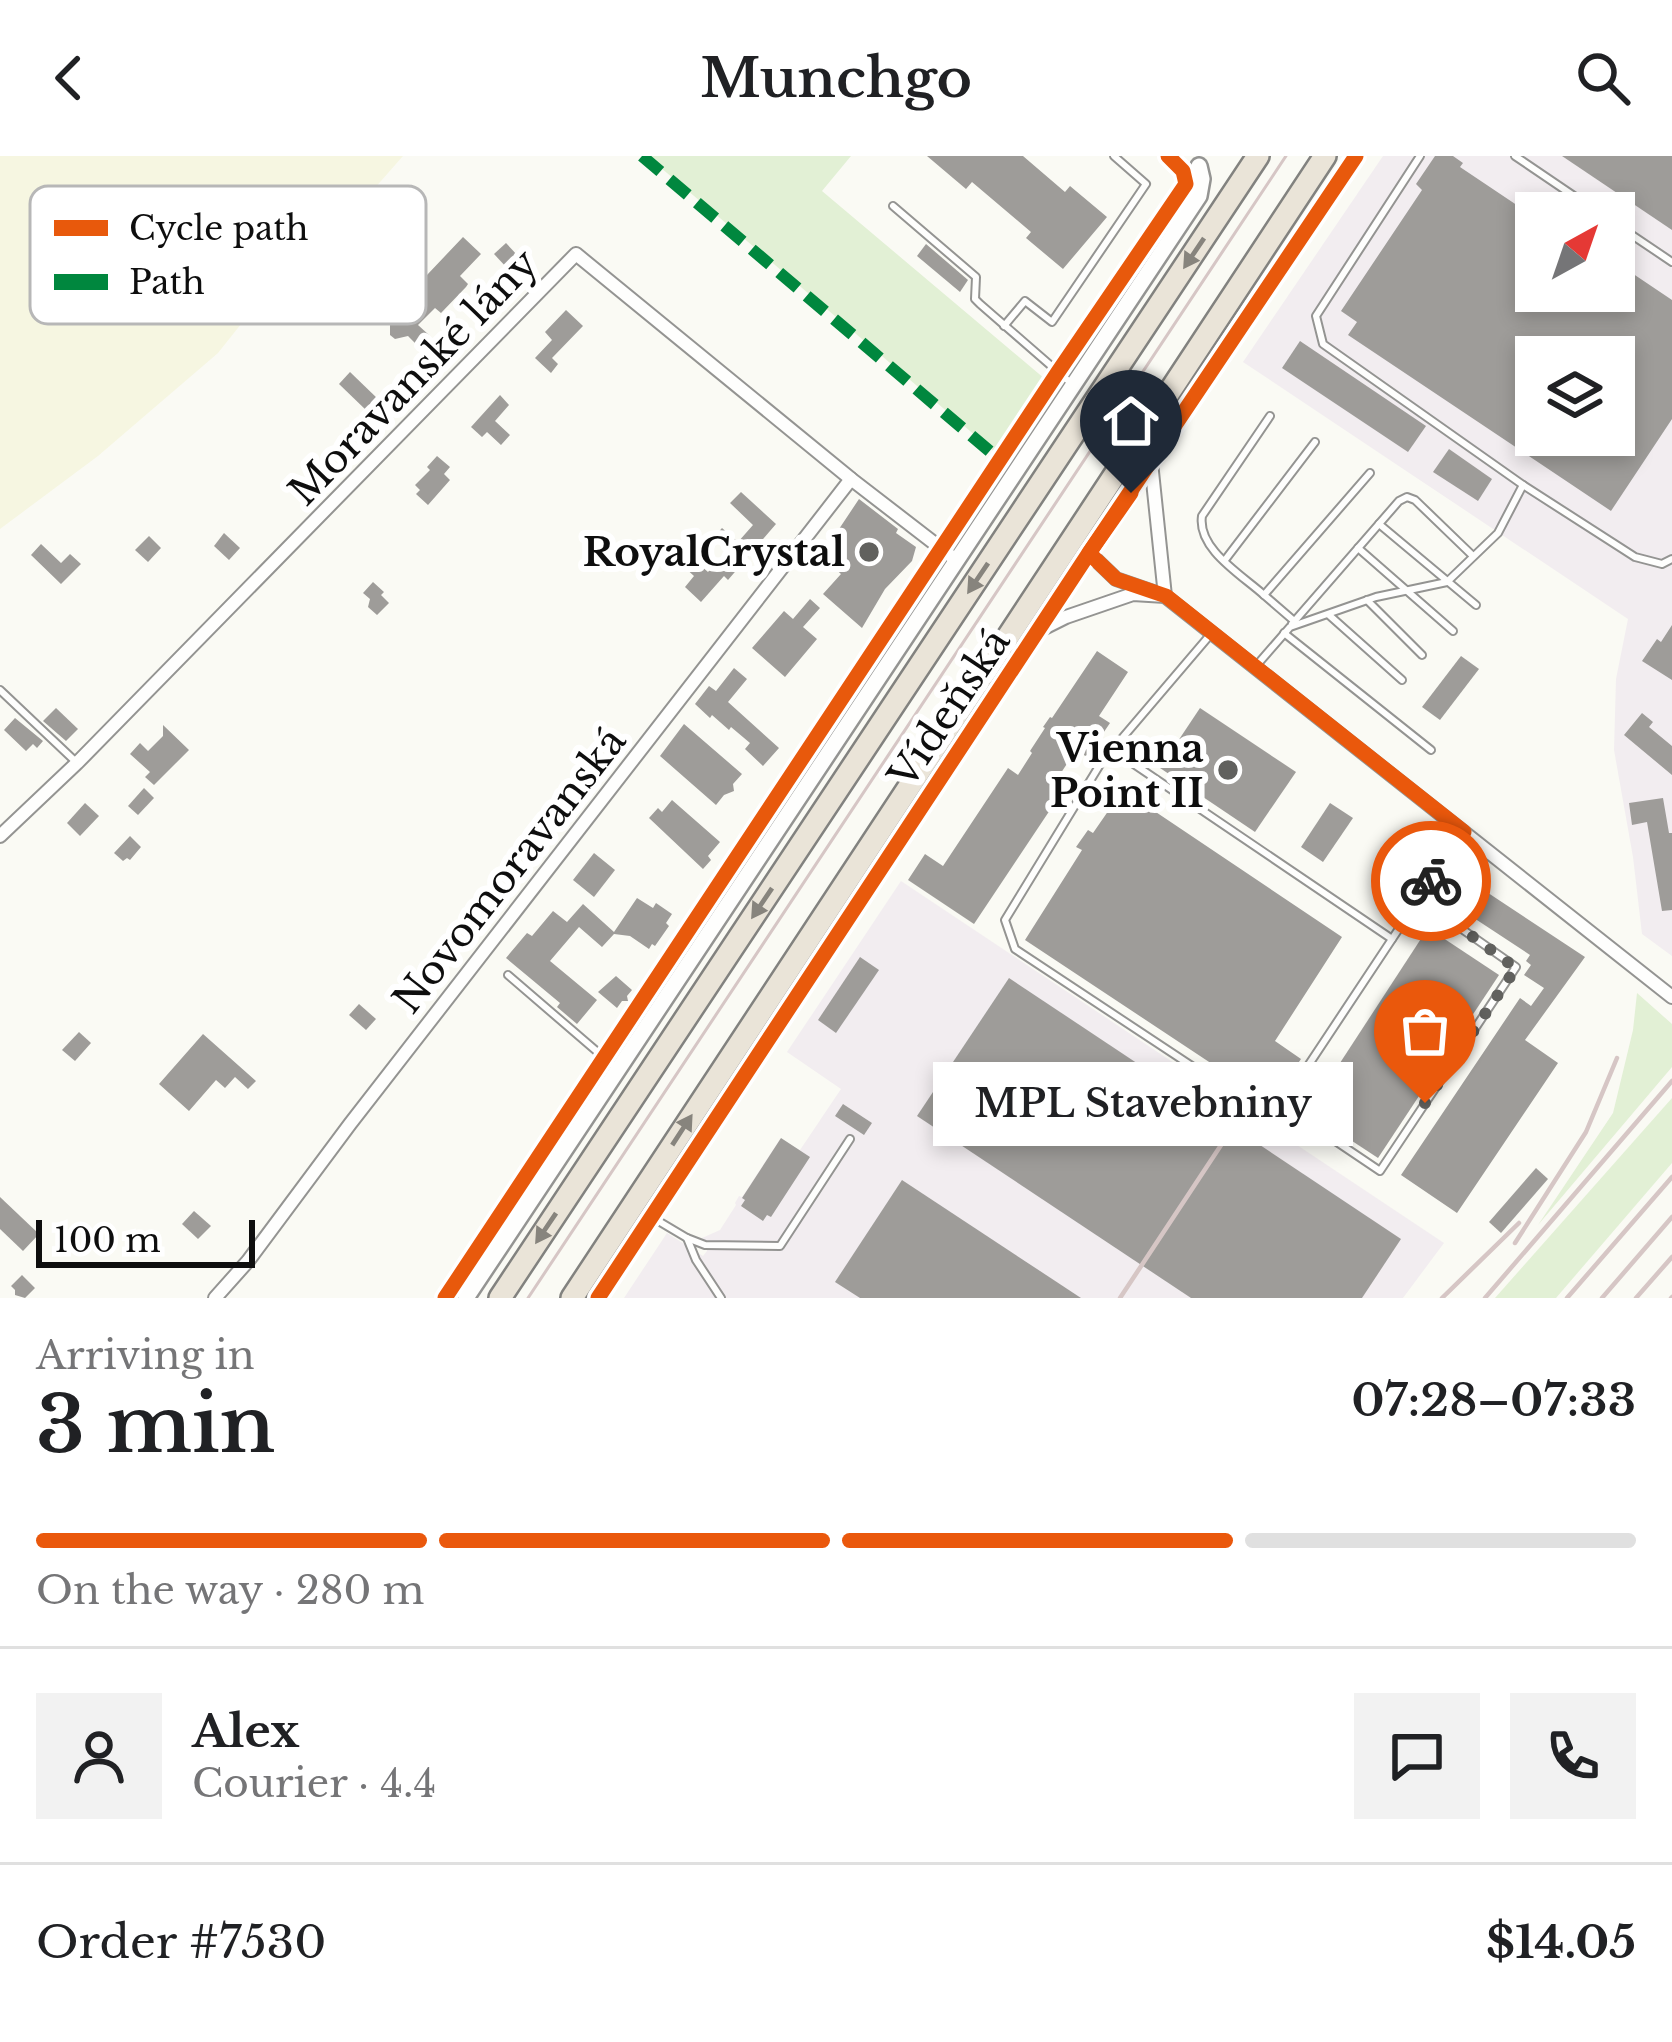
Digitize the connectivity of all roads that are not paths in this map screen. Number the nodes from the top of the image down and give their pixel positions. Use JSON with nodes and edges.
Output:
{"nodes":[{"id":1,"x":1114,"y":156,"type":"edge"},
{"id":2,"x":1258,"y":156,"type":"edge"},
{"id":3,"x":1325,"y":156,"type":"edge"},
{"id":4,"x":1356,"y":156,"type":"edge"},
{"id":5,"x":1420,"y":156,"type":"edge"},
{"id":6,"x":1515,"y":156,"type":"edge"},
{"id":7,"x":1199,"y":159,"type":"edge"},
{"id":8,"x":1568,"y":192,"type":"edge"},
{"id":9,"x":893,"y":206,"type":"dead end"},
{"id":10,"x":1635,"y":237,"type":"edge"},
{"id":11,"x":1672,"y":262,"type":"edge"},
{"id":12,"x":1004,"y":326,"type":"junction"},
{"id":13,"x":1072,"y":384,"type":"junction"},
{"id":14,"x":1270,"y":416,"type":"dead end"},
{"id":15,"x":1315,"y":442,"type":"dead end"},
{"id":16,"x":1151,"y":462,"type":"junction"},
{"id":17,"x":1370,"y":473,"type":"dead end"},
{"id":18,"x":851,"y":479,"type":"junction"},
{"id":19,"x":1523,"y":484,"type":"junction"},
{"id":20,"x":1379,"y":524,"type":"junction"},
{"id":21,"x":1358,"y":548,"type":"junction"},
{"id":22,"x":1089,"y":553,"type":"junction"},
{"id":23,"x":1473,"y":556,"type":"junction"},
{"id":24,"x":1672,"y":559,"type":"edge"},
{"id":25,"x":956,"y":560,"type":"junction"},
{"id":26,"x":1225,"y":560,"type":"junction"},
{"id":27,"x":1447,"y":582,"type":"junction"},
{"id":28,"x":1405,"y":591,"type":"junction"},
{"id":29,"x":1166,"y":596,"type":"junction"},
{"id":30,"x":1264,"y":596,"type":"junction"},
{"id":31,"x":1366,"y":600,"type":"junction"},
{"id":32,"x":1476,"y":605,"type":"dead end"},
{"id":33,"x":1328,"y":614,"type":"junction"},
{"id":34,"x":1289,"y":627,"type":"junction"},
{"id":35,"x":1040,"y":630,"type":"junction"},
{"id":36,"x":1453,"y":631,"type":"dead end"},
{"id":37,"x":1212,"y":632,"type":"junction"},
{"id":38,"x":1422,"y":655,"type":"dead end"},
{"id":39,"x":1256,"y":666,"type":"junction"},
{"id":40,"x":1402,"y":680,"type":"dead end"},
{"id":41,"x":0,"y":690,"type":"edge"},
{"id":42,"x":1113,"y":750,"type":"junction"},
{"id":43,"x":1431,"y":750,"type":"dead end"},
{"id":44,"x":77,"y":763,"type":"junction"},
{"id":45,"x":1464,"y":832,"type":"junction"},
{"id":46,"x":0,"y":836,"type":"edge"},
{"id":47,"x":1419,"y":898,"type":"junction"},
{"id":48,"x":1392,"y":939,"type":"junction"},
{"id":49,"x":508,"y":975,"type":"dead end"},
{"id":50,"x":1672,"y":975,"type":"edge"},
{"id":51,"x":1667,"y":993,"type":"edge"},
{"id":52,"x":617,"y":1070,"type":"junction"},
{"id":53,"x":1282,"y":1105,"type":"junction"},
{"id":54,"x":850,"y":1139,"type":"dead end"},
{"id":55,"x":652,"y":1217,"type":"junction"},
{"id":56,"x":687,"y":1238,"type":"junction"},
{"id":57,"x":215,"y":1298,"type":"edge"},
{"id":58,"x":466,"y":1298,"type":"edge"},
{"id":59,"x":500,"y":1298,"type":"edge"},
{"id":60,"x":572,"y":1298,"type":"edge"},
{"id":61,"x":598,"y":1298,"type":"edge"},
{"id":62,"x":721,"y":1298,"type":"edge"}],
"edges":[{"from":1,"to":12,"type":"lane"},
{"from":2,"to":59,"type":"highway","name":"Vídeňská","one_way":true},
{"from":60,"to":3,"type":"highway","name":"Vídeňská","one_way":true},
{"from":4,"to":16,"type":"street","name":"Vídeňská"},
{"from":5,"to":19,"type":"lane"},
{"from":6,"to":8,"type":"lane"},
{"from":7,"to":13,"type":"street","name":"Vídeňská"},
{"from":9,"to":12,"type":"lane"},
{"from":10,"to":11,"type":"lane"},
{"from":12,"to":13,"type":"lane"},
{"from":13,"to":25,"type":"street","name":"Vídeňská"},
{"from":14,"to":26,"type":"lane"},
{"from":15,"to":26,"type":"lane"},
{"from":16,"to":22,"type":"street","name":"Vídeňská"},
{"from":16,"to":29,"type":"street"},
{"from":17,"to":30,"type":"lane"},
{"from":18,"to":25,"type":"street","name":"Moravanské lány"},
{"from":18,"to":44,"type":"street","name":"Moravanské lány"},
{"from":18,"to":57,"type":"street","name":"Novomoravanská"},
{"from":19,"to":23,"type":"lane"},
{"from":19,"to":24,"type":"lane"},
{"from":20,"to":21,"type":"lane"},
{"from":20,"to":23,"type":"lane"},
{"from":20,"to":27,"type":"lane"},
{"from":21,"to":28,"type":"lane"},
{"from":21,"to":34,"type":"lane"},
{"from":22,"to":29,"type":"street"},
{"from":22,"to":35,"type":"street","name":"Vídeňská"},
{"from":23,"to":27,"type":"lane"},
{"from":25,"to":52,"type":"street","name":"Vídeňská"},
{"from":26,"to":30,"type":"lane"},
{"from":27,"to":28,"type":"lane"},
{"from":27,"to":32,"type":"lane"},
{"from":28,"to":31,"type":"lane"},
{"from":28,"to":36,"type":"lane"},
{"from":29,"to":35,"type":"street"},
{"from":29,"to":37,"type":"street"},
{"from":30,"to":34,"type":"lane"},
{"from":31,"to":33,"type":"lane"},
{"from":31,"to":38,"type":"lane"},
{"from":33,"to":34,"type":"lane"},
{"from":33,"to":40,"type":"lane"},
{"from":34,"to":39,"type":"lane"},
{"from":34,"to":43,"type":"lane"},
{"from":35,"to":55,"type":"street","name":"Vídeňská"},
{"from":37,"to":39,"type":"street"},
{"from":37,"to":42,"type":"lane"},
{"from":39,"to":45,"type":"street"},
{"from":41,"to":44,"type":"lane"},
{"from":42,"to":48,"type":"lane"},
{"from":42,"to":53,"type":"lane"},
{"from":44,"to":46,"type":"street","name":"Moravanské lány"},
{"from":45,"to":47,"type":"lane"},
{"from":45,"to":51,"type":"street"},
{"from":47,"to":48,"type":"lane"},
{"from":47,"to":53,"type":"lane"},
{"from":48,"to":53,"type":"lane"},
{"from":49,"to":52,"type":"lane"},
{"from":50,"to":51,"type":"lane"},
{"from":52,"to":58,"type":"street","name":"Vídeňská"},
{"from":54,"to":56,"type":"lane"},
{"from":55,"to":56,"type":"lane"},
{"from":55,"to":61,"type":"street","name":"Vídeňská"},
{"from":56,"to":62,"type":"lane"}]}
